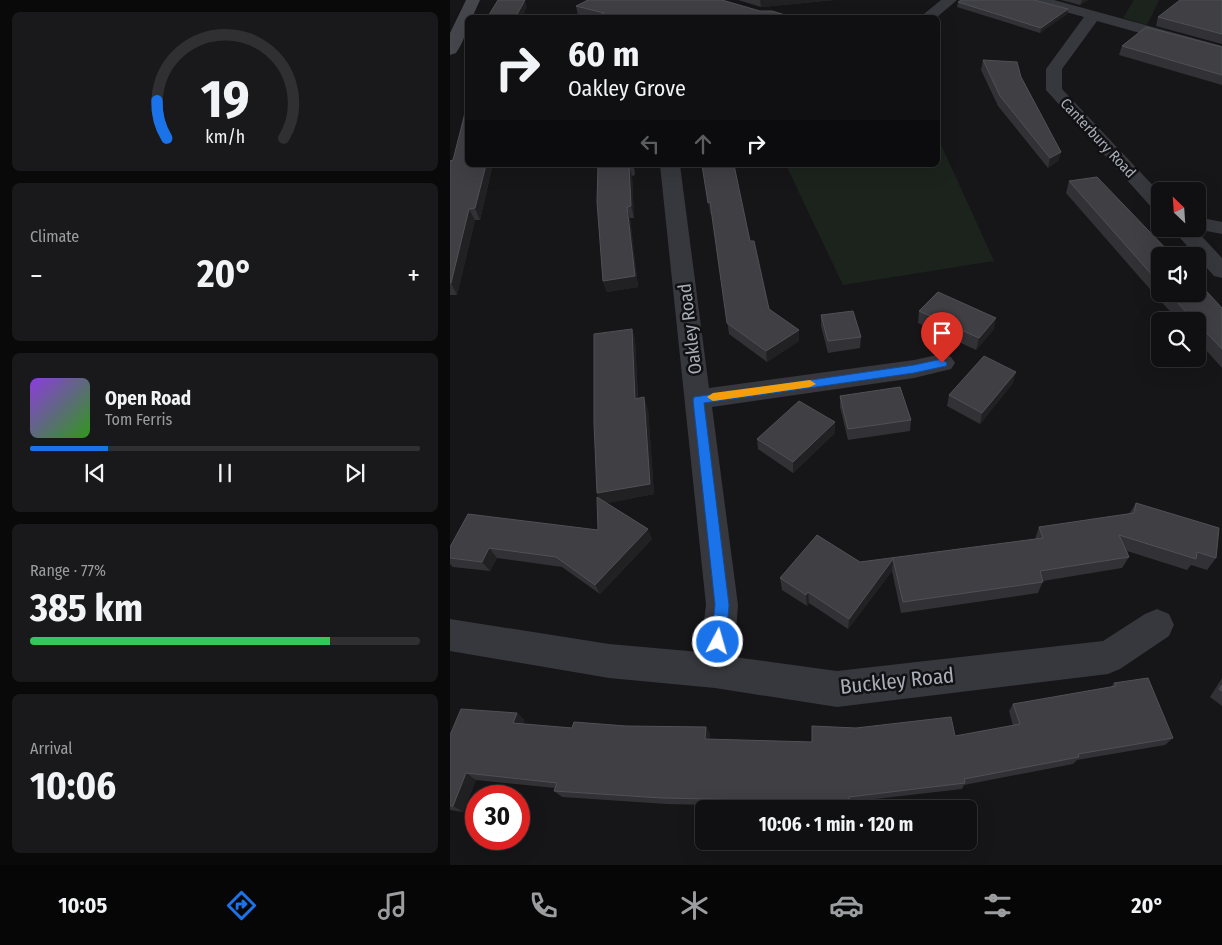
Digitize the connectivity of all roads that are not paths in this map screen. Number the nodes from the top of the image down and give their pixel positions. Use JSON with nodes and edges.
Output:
{"nodes":[{"id":1,"x":473,"y":0,"type":"edge"},
{"id":2,"x":950,"y":0,"type":"edge"},
{"id":3,"x":1038,"y":0,"type":"edge"},
{"id":4,"x":466,"y":15,"type":"edge"},
{"id":5,"x":930,"y":15,"type":"edge"},
{"id":6,"x":1093,"y":16,"type":"junction"},
{"id":7,"x":465,"y":17,"type":"edge"},
{"id":8,"x":450,"y":50,"type":"edge"},
{"id":9,"x":1222,"y":51,"type":"edge"},
{"id":10,"x":670,"y":167,"type":"edge"},
{"id":11,"x":1151,"y":195,"type":"edge"},
{"id":12,"x":1206,"y":225,"type":"edge"},
{"id":13,"x":1222,"y":228,"type":"edge"},
{"id":14,"x":1191,"y":238,"type":"edge"},
{"id":15,"x":1222,"y":271,"type":"edge"},
{"id":16,"x":942,"y":363,"type":"dead end"},
{"id":17,"x":698,"y":400,"type":"junction"},
{"id":18,"x":1158,"y":625,"type":"dead end"},
{"id":19,"x":450,"y":635,"type":"edge"},
{"id":20,"x":714,"y":671,"type":"junction"}],
"edges":[{"from":1,"to":4,"type":"street"},
{"from":2,"to":5,"type":"street"},
{"from":3,"to":6,"type":"street"},
{"from":6,"to":9,"type":"street"},
{"from":6,"to":11,"type":"street","name":"Canterbury Road"},
{"from":7,"to":8,"type":"street"},
{"from":10,"to":17,"type":"street","name":"Oakley Road"},
{"from":12,"to":13,"type":"street"},
{"from":14,"to":15,"type":"street"},
{"from":16,"to":17,"type":"street"},
{"from":17,"to":20,"type":"street","name":"Oakley Road"},
{"from":18,"to":20,"type":"street","name":"Buckley Road"},
{"from":19,"to":20,"type":"street","name":"Buckley Road"}]}
